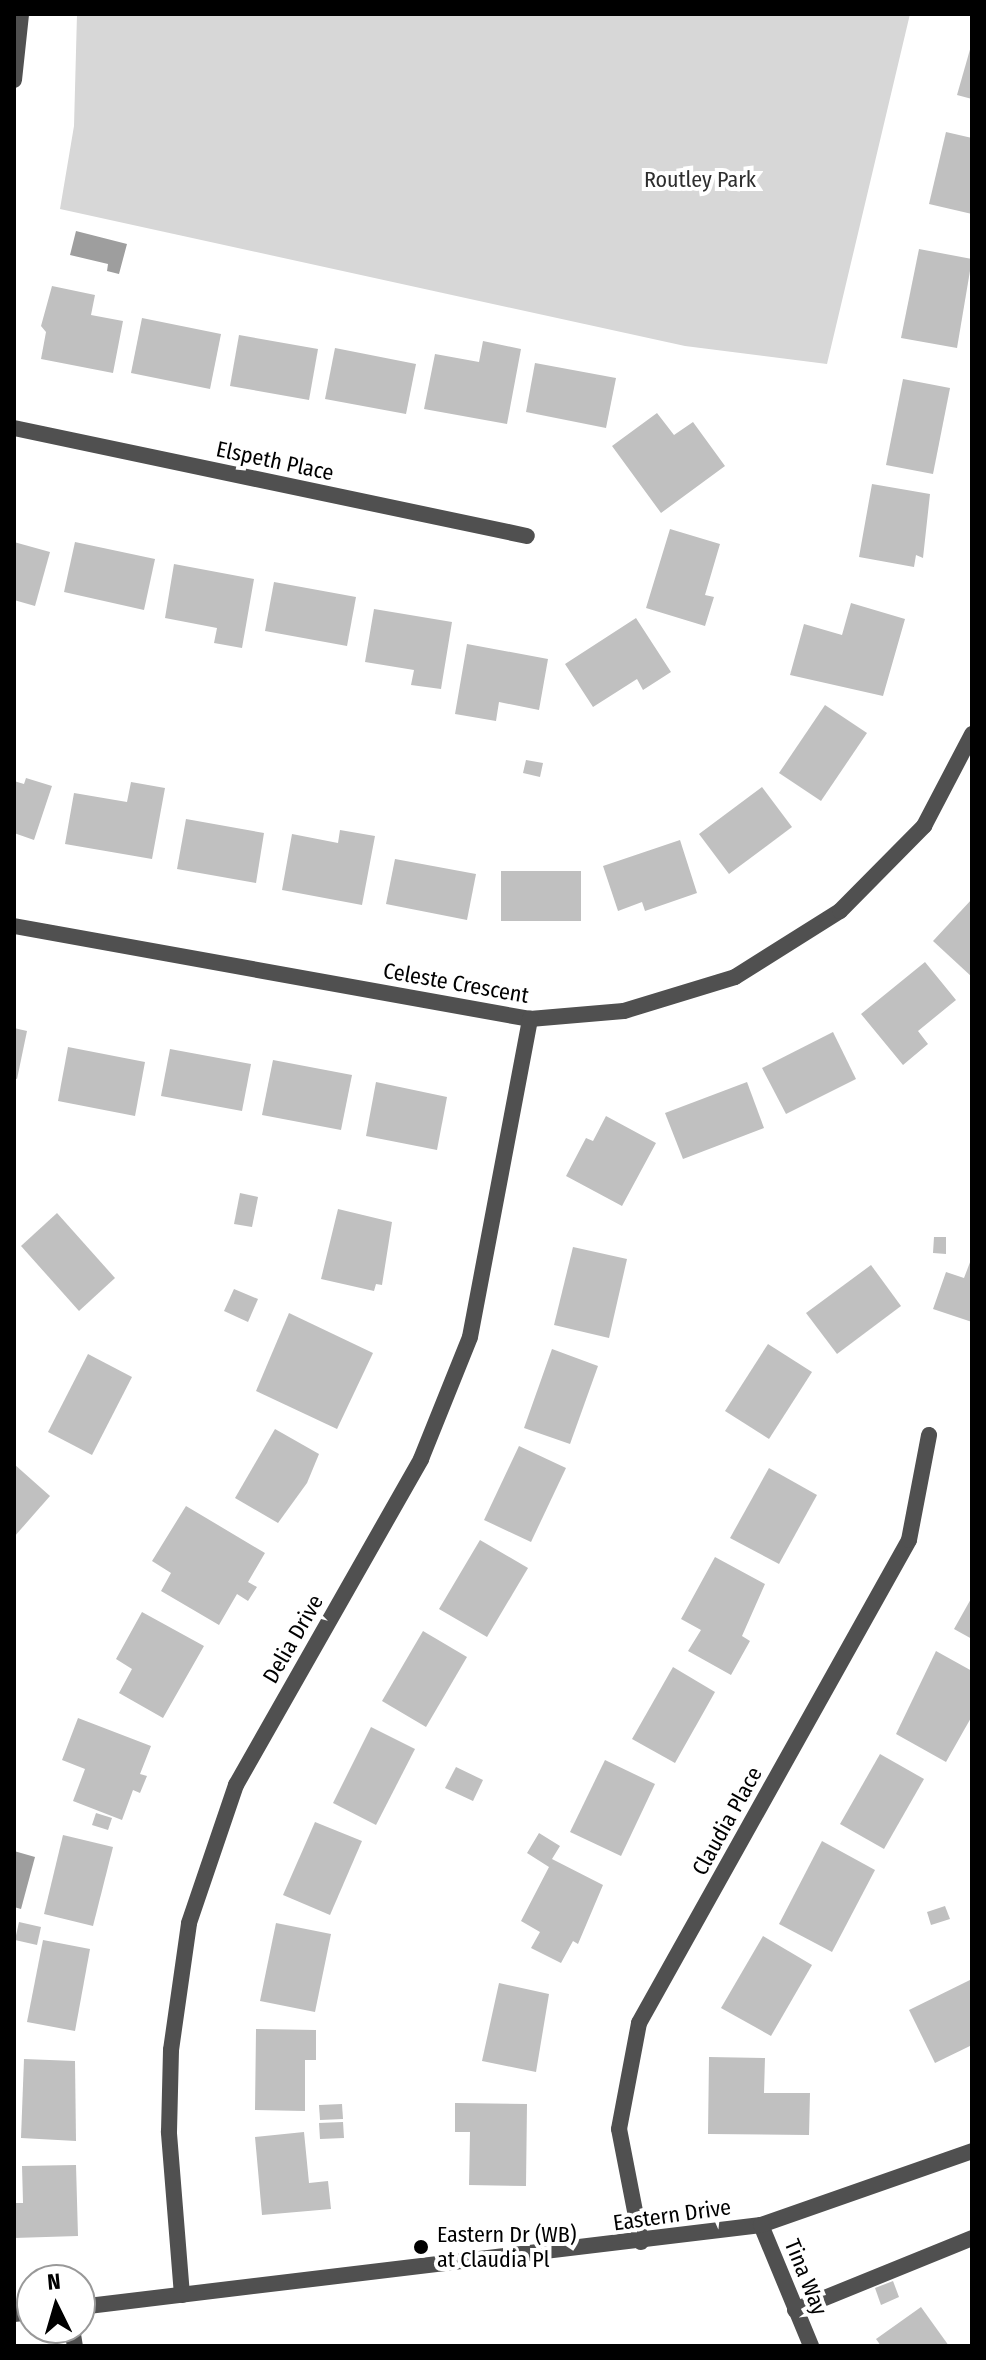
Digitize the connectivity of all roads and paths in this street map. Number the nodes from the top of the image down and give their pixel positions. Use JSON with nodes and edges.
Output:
{"nodes":[{"id":1,"x":21,"y":14,"type":"edge"},
{"id":2,"x":14,"y":80,"type":"edge"},
{"id":3,"x":14,"y":428,"type":"edge"},
{"id":4,"x":527,"y":536,"type":"dead end"},
{"id":5,"x":972,"y":734,"type":"edge"},
{"id":6,"x":14,"y":926,"type":"edge"},
{"id":7,"x":530,"y":1019,"type":"junction"},
{"id":8,"x":929,"y":1435,"type":"dead end"},
{"id":9,"x":972,"y":2151,"type":"edge"},
{"id":10,"x":761,"y":2225,"type":"junction"},
{"id":11,"x":972,"y":2238,"type":"edge"},
{"id":12,"x":641,"y":2242,"type":"junction"},
{"id":13,"x":182,"y":2295,"type":"junction"},
{"id":14,"x":96,"y":2305,"type":"edge"},
{"id":15,"x":795,"y":2310,"type":"junction"},
{"id":16,"x":811,"y":2346,"type":"edge"}],
"edges":[{"from":1,"to":2,"type":"street"},
{"from":3,"to":4,"type":"street","name":"Elspeth Place"},
{"from":5,"to":7,"type":"street","name":"Celeste Crescent"},
{"from":6,"to":7,"type":"street","name":"Celeste Crescent"},
{"from":7,"to":13,"type":"street","name":"Delia Drive"},
{"from":8,"to":12,"type":"street","name":"Claudia Place"},
{"from":9,"to":10,"type":"street","name":"Eastern Drive"},
{"from":10,"to":12,"type":"street","name":"Eastern Drive"},
{"from":10,"to":15,"type":"street","name":"Tina Way"},
{"from":11,"to":15,"type":"street"},
{"from":12,"to":13,"type":"street","name":"Eastern Drive"},
{"from":13,"to":14,"type":"street","name":"Eastern Drive"},
{"from":15,"to":16,"type":"street","name":"Tina Way"}]}
